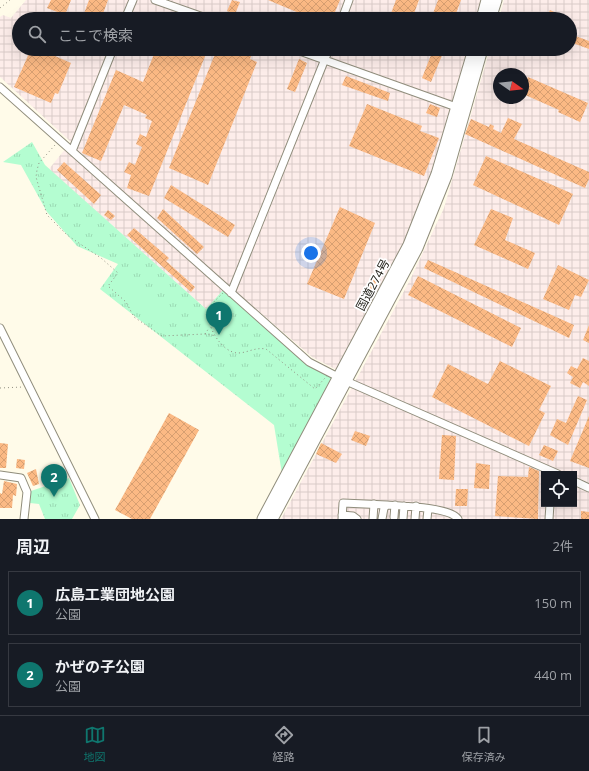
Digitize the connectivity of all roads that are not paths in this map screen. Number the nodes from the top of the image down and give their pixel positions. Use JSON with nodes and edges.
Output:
{"nodes":[{"id":1,"x":133,"y":0,"type":"edge"},
{"id":2,"x":156,"y":0,"type":"edge"},
{"id":3,"x":349,"y":0,"type":"edge"},
{"id":4,"x":488,"y":0,"type":"edge"},
{"id":5,"x":496,"y":0,"type":"edge"},
{"id":6,"x":128,"y":12,"type":"edge"},
{"id":7,"x":189,"y":12,"type":"edge"},
{"id":8,"x":345,"y":12,"type":"edge"},
{"id":9,"x":484,"y":12,"type":"edge"},
{"id":10,"x":492,"y":12,"type":"edge"},
{"id":11,"x":110,"y":56,"type":"edge"},
{"id":12,"x":314,"y":56,"type":"edge"},
{"id":13,"x":327,"y":56,"type":"edge"},
{"id":14,"x":472,"y":56,"type":"edge"},
{"id":15,"x":480,"y":56,"type":"edge"},
{"id":16,"x":325,"y":60,"type":"junction"},
{"id":17,"x":0,"y":87,"type":"edge"},
{"id":18,"x":461,"y":108,"type":"junction"},
{"id":19,"x":72,"y":151,"type":"junction"},
{"id":20,"x":229,"y":291,"type":"junction"},
{"id":21,"x":0,"y":328,"type":"edge"},
{"id":22,"x":342,"y":379,"type":"junction"},
{"id":23,"x":549,"y":471,"type":"edge"},
{"id":24,"x":0,"y":475,"type":"edge"},
{"id":25,"x":577,"y":482,"type":"edge"},
{"id":26,"x":589,"y":488,"type":"edge"},
{"id":27,"x":374,"y":504,"type":"junction"},
{"id":28,"x":387,"y":505,"type":"junction"},
{"id":29,"x":395,"y":505,"type":"junction"},
{"id":30,"x":404,"y":506,"type":"junction"},
{"id":31,"x":416,"y":506,"type":"junction"},
{"id":32,"x":550,"y":507,"type":"edge"},
{"id":33,"x":428,"y":509,"type":"junction"},
{"id":34,"x":342,"y":517,"type":"edge"},
{"id":35,"x":394,"y":518,"type":"edge"},
{"id":36,"x":24,"y":519,"type":"edge"},
{"id":37,"x":95,"y":519,"type":"edge"},
{"id":38,"x":263,"y":519,"type":"edge"},
{"id":39,"x":272,"y":519,"type":"edge"},
{"id":40,"x":357,"y":519,"type":"edge"},
{"id":41,"x":373,"y":519,"type":"edge"},
{"id":42,"x":382,"y":519,"type":"edge"},
{"id":43,"x":403,"y":519,"type":"edge"},
{"id":44,"x":415,"y":519,"type":"edge"},
{"id":45,"x":427,"y":519,"type":"edge"},
{"id":46,"x":458,"y":519,"type":"edge"},
{"id":47,"x":549,"y":519,"type":"edge"}],
"edges":[{"from":1,"to":6,"type":"street"},
{"from":2,"to":7,"type":"street"},
{"from":3,"to":8,"type":"street"},
{"from":4,"to":9,"type":"highway"},
{"from":5,"to":10,"type":"highway"},
{"from":11,"to":19,"type":"street"},
{"from":12,"to":16,"type":"street"},
{"from":13,"to":16,"type":"street"},
{"from":14,"to":18,"type":"highway","name":"国道274号"},
{"from":15,"to":18,"type":"highway","name":"国道274号"},
{"from":16,"to":18,"type":"street"},
{"from":16,"to":20,"type":"street"},
{"from":17,"to":19,"type":"street"},
{"from":18,"to":22,"type":"highway","name":"国道274号"},
{"from":19,"to":20,"type":"street"},
{"from":20,"to":22,"type":"street"},
{"from":21,"to":37,"type":"street"},
{"from":22,"to":23,"type":"street"},
{"from":22,"to":38,"type":"highway","name":"国道274号"},
{"from":22,"to":39,"type":"highway","name":"国道274号"},
{"from":24,"to":36,"type":"street"},
{"from":25,"to":26,"type":"street"},
{"from":27,"to":28,"type":"street"},
{"from":27,"to":34,"type":"street"},
{"from":27,"to":41,"type":"street"},
{"from":28,"to":29,"type":"street"},
{"from":28,"to":42,"type":"street"},
{"from":29,"to":30,"type":"street"},
{"from":29,"to":35,"type":"street"},
{"from":30,"to":31,"type":"street"},
{"from":30,"to":43,"type":"street"},
{"from":31,"to":33,"type":"street"},
{"from":31,"to":44,"type":"street"},
{"from":32,"to":47,"type":"street"},
{"from":33,"to":45,"type":"street"},
{"from":33,"to":46,"type":"street"},
{"from":34,"to":40,"type":"street"}]}
